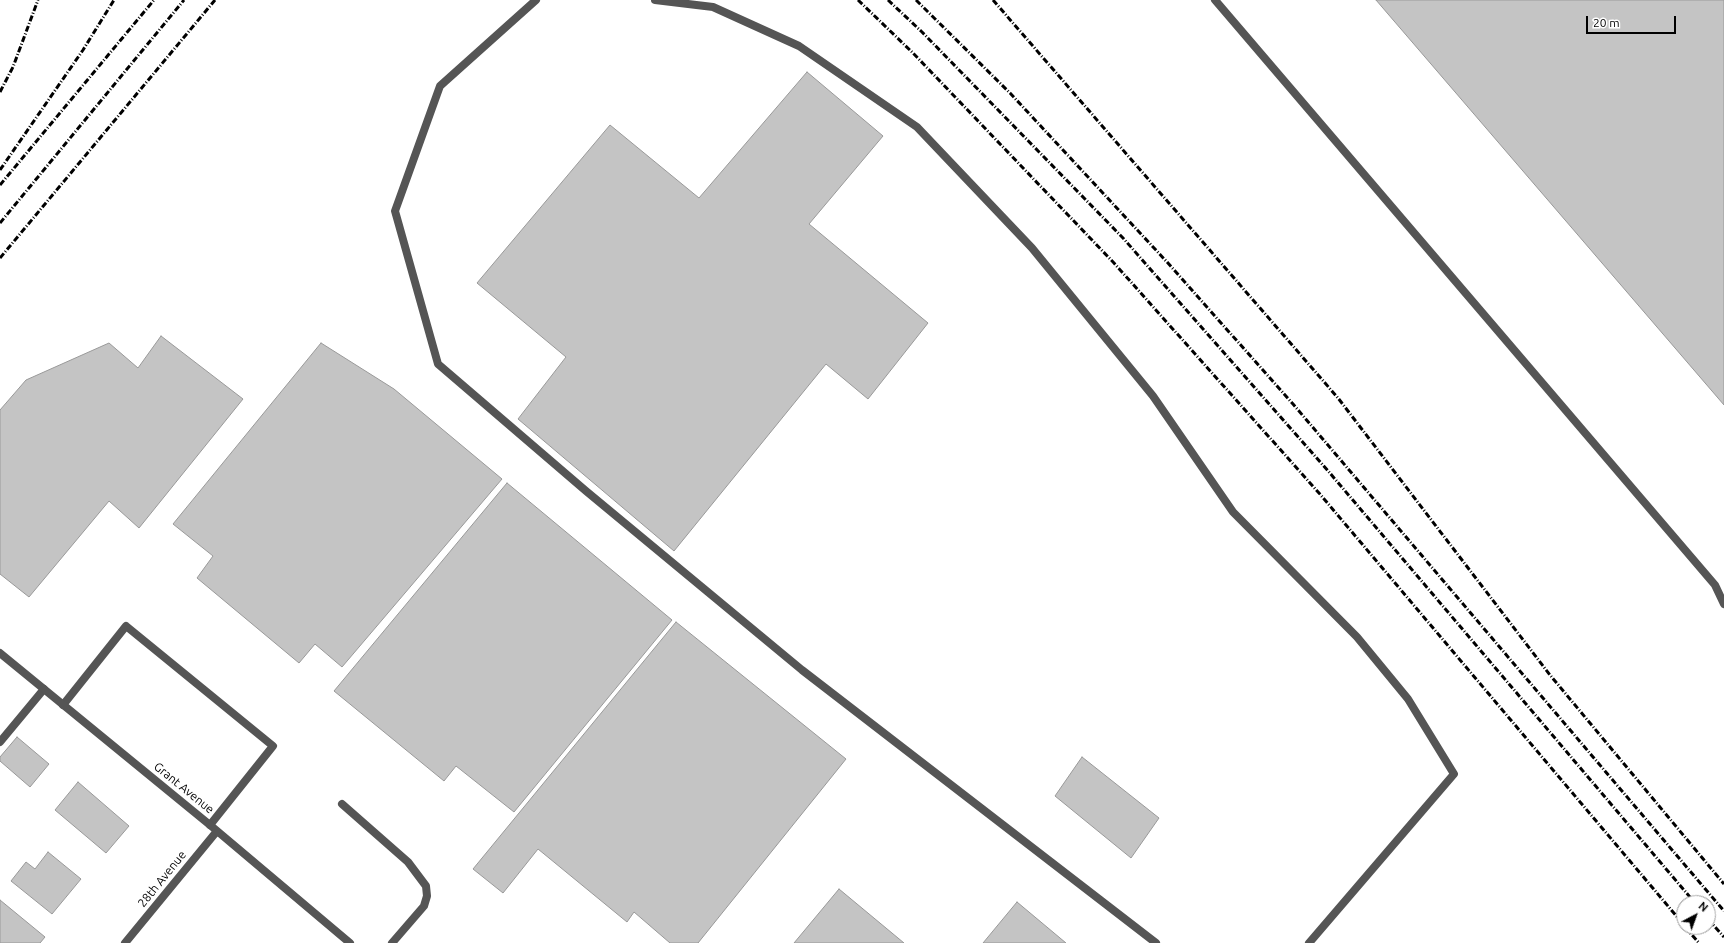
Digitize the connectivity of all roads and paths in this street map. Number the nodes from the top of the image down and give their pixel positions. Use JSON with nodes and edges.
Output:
{"nodes":[{"id":1,"x":536,"y":0,"type":"edge"},
{"id":2,"x":655,"y":0,"type":"edge"},
{"id":3,"x":1215,"y":0,"type":"edge"},
{"id":4,"x":1724,"y":604,"type":"edge"},
{"id":5,"x":0,"y":653,"type":"edge"},
{"id":6,"x":44,"y":689,"type":"junction"},
{"id":7,"x":63,"y":705,"type":"junction"},
{"id":8,"x":0,"y":742,"type":"edge"},
{"id":9,"x":342,"y":804,"type":"dead end"},
{"id":10,"x":210,"y":825,"type":"junction"},
{"id":11,"x":217,"y":831,"type":"junction"},
{"id":12,"x":125,"y":943,"type":"edge"},
{"id":13,"x":350,"y":943,"type":"edge"},
{"id":14,"x":392,"y":943,"type":"edge"},
{"id":15,"x":1156,"y":943,"type":"edge"},
{"id":16,"x":1310,"y":943,"type":"edge"}],
"edges":[{"from":1,"to":15,"type":"street"},
{"from":2,"to":16,"type":"street"},
{"from":3,"to":4,"type":"street"},
{"from":5,"to":6,"type":"street","name":"Grant Avenue"},
{"from":6,"to":7,"type":"street","name":"Grant Avenue"},
{"from":6,"to":8,"type":"street"},
{"from":7,"to":10,"type":"street","name":"Grant Avenue"},
{"from":7,"to":10,"type":"street"},
{"from":9,"to":14,"type":"street"},
{"from":10,"to":11,"type":"street","name":"Grant Avenue"},
{"from":11,"to":12,"type":"street","name":"28th Avenue"},
{"from":11,"to":13,"type":"street","name":"Grant Avenue"}]}
